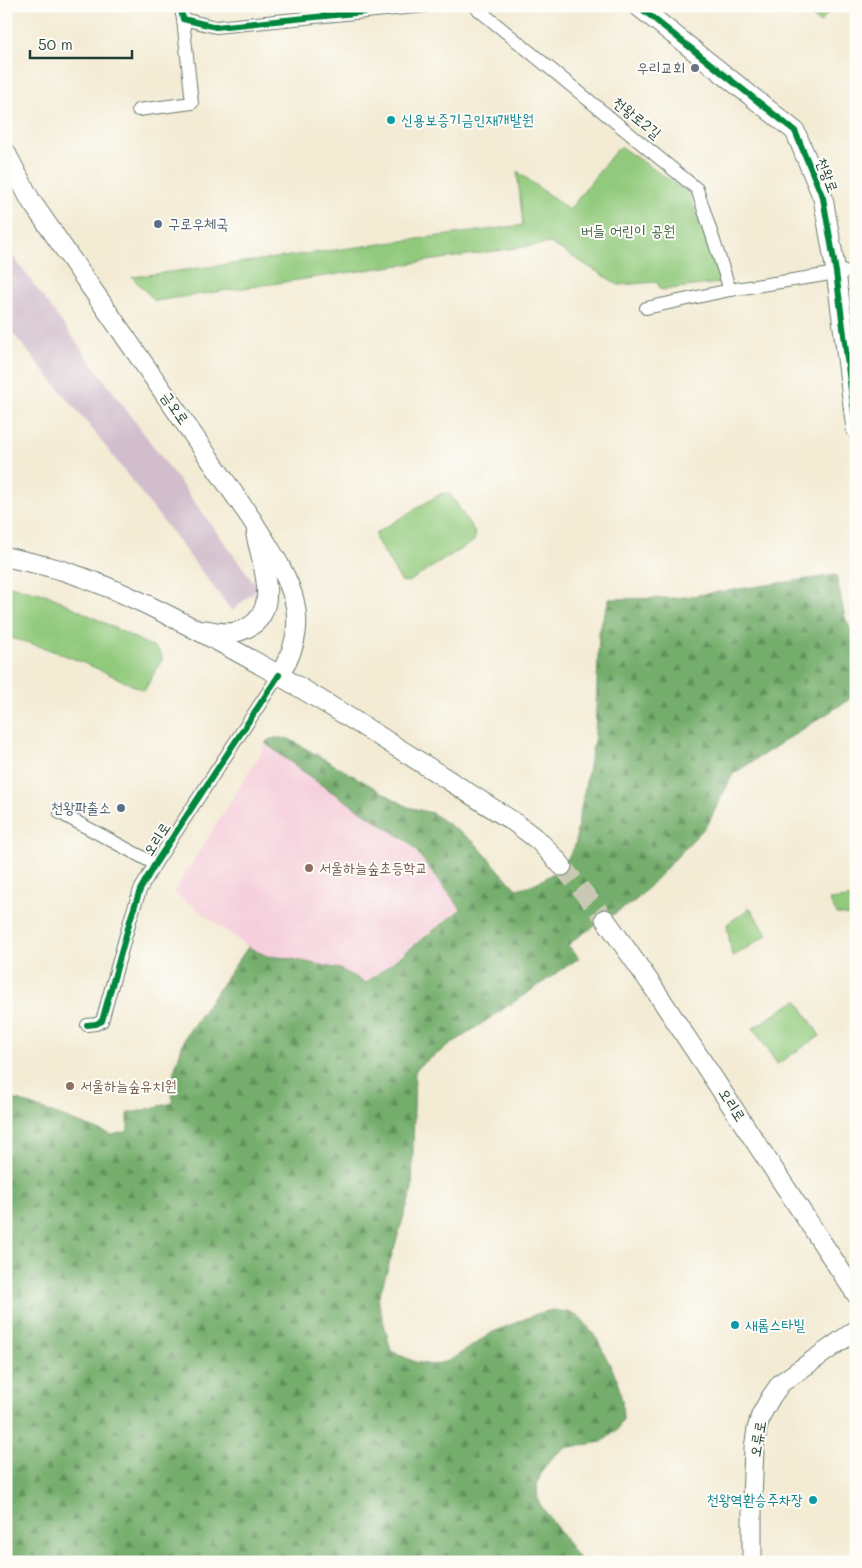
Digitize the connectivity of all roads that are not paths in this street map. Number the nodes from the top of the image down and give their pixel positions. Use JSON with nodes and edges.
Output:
{"nodes":[{"id":1,"x":425,"y":6,"type":"edge"},
{"id":2,"x":474,"y":6,"type":"edge"},
{"id":3,"x":638,"y":6,"type":"edge"},
{"id":4,"x":182,"y":13,"type":"edge"},
{"id":5,"x":138,"y":110,"type":"dead end"},
{"id":6,"x":6,"y":153,"type":"edge"},
{"id":7,"x":856,"y":270,"type":"edge"},
{"id":8,"x":836,"y":272,"type":"junction"},
{"id":9,"x":730,"y":290,"type":"junction"},
{"id":10,"x":646,"y":308,"type":"dead end"},
{"id":11,"x":856,"y":429,"type":"edge"},
{"id":12,"x":252,"y":520,"type":"junction"},
{"id":13,"x":6,"y":556,"type":"edge"},
{"id":14,"x":192,"y":627,"type":"junction"},
{"id":15,"x":279,"y":674,"type":"junction"},
{"id":16,"x":60,"y":813,"type":"dead end"},
{"id":17,"x":155,"y":864,"type":"junction"},
{"id":18,"x":562,"y":866,"type":"tunnel mouth"},
{"id":19,"x":605,"y":919,"type":"tunnel mouth"},
{"id":20,"x":87,"y":1025,"type":"dead end"},
{"id":21,"x":856,"y":1294,"type":"edge"},
{"id":22,"x":856,"y":1330,"type":"edge"},
{"id":23,"x":752,"y":1562,"type":"edge"}],
"edges":[{"from":1,"to":4,"type":"street"},
{"from":2,"to":9,"type":"street","name":"천왕로2길"},
{"from":3,"to":8,"type":"main road","name":"천왕로"},
{"from":4,"to":5,"type":"street"},
{"from":6,"to":12,"type":"main road","name":"금오로"},
{"from":7,"to":8,"type":"street"},
{"from":8,"to":9,"type":"street"},
{"from":8,"to":11,"type":"main road","name":"천왕로"},
{"from":9,"to":10,"type":"street"},
{"from":12,"to":14,"type":"main road"},
{"from":12,"to":15,"type":"main road","name":"금오로"},
{"from":13,"to":14,"type":"main road"},
{"from":14,"to":15,"type":"main road"},
{"from":15,"to":17,"type":"street","name":"오리로"},
{"from":15,"to":18,"type":"main road"},
{"from":16,"to":17,"type":"street"},
{"from":17,"to":20,"type":"street","name":"오리로"},
{"from":19,"to":21,"type":"main road","name":"오리로"},
{"from":22,"to":23,"type":"main road","name":"오류로"}]}
